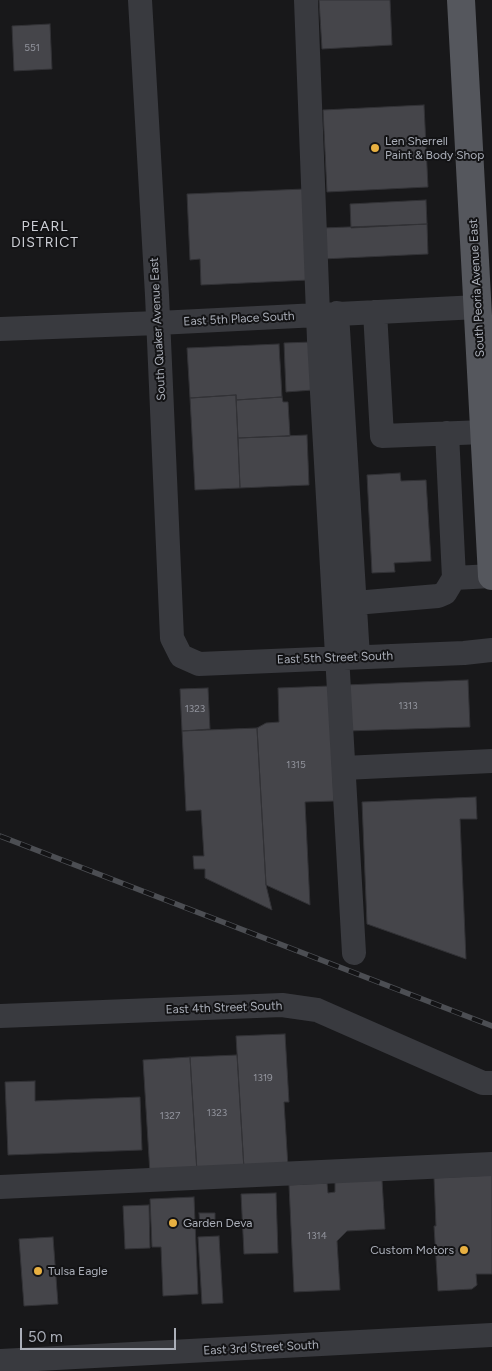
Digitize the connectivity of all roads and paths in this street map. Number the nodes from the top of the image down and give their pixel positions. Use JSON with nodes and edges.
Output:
{"nodes":[{"id":1,"x":140,"y":0,"type":"edge"},
{"id":2,"x":306,"y":0,"type":"edge"},
{"id":3,"x":461,"y":0,"type":"edge"},
{"id":4,"x":478,"y":307,"type":"junction"},
{"id":5,"x":375,"y":312,"type":"junction"},
{"id":6,"x":328,"y":314,"type":"junction"},
{"id":7,"x":158,"y":323,"type":"junction"},
{"id":8,"x":0,"y":329,"type":"edge"},
{"id":9,"x":484,"y":432,"type":"junction"},
{"id":10,"x":446,"y":434,"type":"junction"},
{"id":11,"x":492,"y":576,"type":"edge"},
{"id":12,"x":454,"y":578,"type":"junction"},
{"id":13,"x":354,"y":603,"type":"junction"},
{"id":14,"x":492,"y":650,"type":"edge"},
{"id":15,"x":180,"y":656,"type":"joint"},
{"id":16,"x":347,"y":658,"type":"junction"},
{"id":17,"x":492,"y":761,"type":"edge"},
{"id":18,"x":344,"y":768,"type":"junction"},
{"id":19,"x":354,"y":953,"type":"dead end"},
{"id":20,"x":0,"y":1016,"type":"edge"},
{"id":21,"x":492,"y":1083,"type":"edge"},
{"id":22,"x":492,"y":1164,"type":"edge"},
{"id":23,"x":0,"y":1187,"type":"edge"},
{"id":24,"x":492,"y":1335,"type":"edge"},
{"id":25,"x":0,"y":1361,"type":"edge"}],
"edges":[{"from":1,"to":7,"type":"street","name":"South Quaker Avenue East"},
{"from":2,"to":6,"type":"street"},
{"from":3,"to":4,"type":"main road","name":"South Peoria Avenue East"},
{"from":4,"to":5,"type":"street","name":"East 5th Place South"},
{"from":4,"to":9,"type":"main road","name":"South Peoria Avenue East"},
{"from":5,"to":6,"type":"street","name":"East 5th Place South"},
{"from":5,"to":10,"type":"street"},
{"from":6,"to":7,"type":"street","name":"East 5th Place South"},
{"from":6,"to":13,"type":"street"},
{"from":6,"to":16,"type":"street"},
{"from":7,"to":8,"type":"street","name":"East 5th Place South"},
{"from":7,"to":15,"type":"street","name":"South Quaker Avenue East"},
{"from":9,"to":10,"type":"street"},
{"from":9,"to":11,"type":"main road","name":"South Peoria Avenue East"},
{"from":10,"to":12,"type":"street"},
{"from":11,"to":12,"type":"street"},
{"from":12,"to":13,"type":"street"},
{"from":13,"to":16,"type":"street"},
{"from":14,"to":16,"type":"street","name":"East 5th Street South"},
{"from":15,"to":16,"type":"street","name":"East 5th Street South"},
{"from":16,"to":18,"type":"street"},
{"from":17,"to":18,"type":"street"},
{"from":18,"to":19,"type":"street"},
{"from":20,"to":21,"type":"street","name":"East 4th Street South"},
{"from":22,"to":23,"type":"street"},
{"from":24,"to":25,"type":"street","name":"East 3rd Street South"}]}
